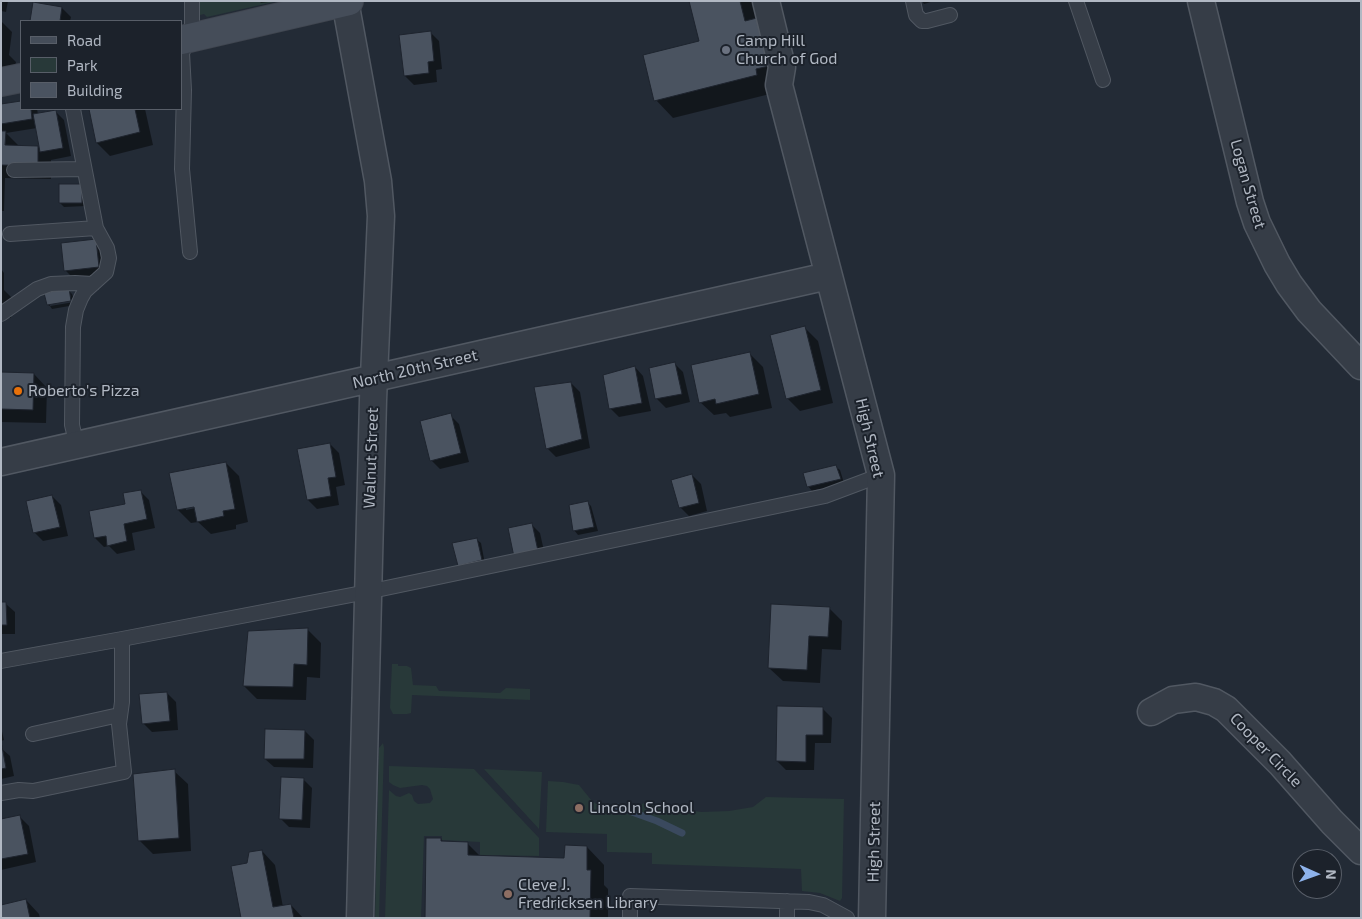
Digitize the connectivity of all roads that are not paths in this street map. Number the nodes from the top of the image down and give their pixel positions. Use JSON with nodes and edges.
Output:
{"nodes":[{"id":1,"x":192,"y":1,"type":"edge"},
{"id":2,"x":766,"y":1,"type":"edge"},
{"id":3,"x":912,"y":1,"type":"edge"},
{"id":4,"x":1076,"y":1,"type":"edge"},
{"id":5,"x":1201,"y":1,"type":"edge"},
{"id":6,"x":346,"y":2,"type":"edge"},
{"id":7,"x":950,"y":15,"type":"dead end"},
{"id":8,"x":185,"y":39,"type":"edge"},
{"id":9,"x":20,"y":78,"type":"edge"},
{"id":10,"x":1103,"y":80,"type":"dead end"},
{"id":11,"x":1,"y":82,"type":"edge"},
{"id":12,"x":73,"y":110,"type":"edge"},
{"id":13,"x":84,"y":169,"type":"junction"},
{"id":14,"x":14,"y":170,"type":"dead end"},
{"id":15,"x":96,"y":228,"type":"junction"},
{"id":16,"x":10,"y":234,"type":"dead end"},
{"id":17,"x":190,"y":252,"type":"dead end"},
{"id":18,"x":828,"y":276,"type":"junction"},
{"id":19,"x":93,"y":284,"type":"junction"},
{"id":20,"x":1,"y":314,"type":"edge"},
{"id":21,"x":1361,"y":366,"type":"edge"},
{"id":22,"x":374,"y":378,"type":"junction"},
{"id":23,"x":77,"y":446,"type":"junction"},
{"id":24,"x":1,"y":462,"type":"edge"},
{"id":25,"x":881,"y":475,"type":"junction"},
{"id":26,"x":368,"y":592,"type":"junction"},
{"id":27,"x":122,"y":639,"type":"junction"},
{"id":28,"x":1,"y":661,"type":"edge"},
{"id":29,"x":1151,"y":712,"type":"dead end"},
{"id":30,"x":119,"y":715,"type":"junction"},
{"id":31,"x":33,"y":734,"type":"dead end"},
{"id":32,"x":1,"y":794,"type":"edge"},
{"id":33,"x":1361,"y":851,"type":"edge"},
{"id":34,"x":787,"y":901,"type":"junction"},
{"id":35,"x":360,"y":918,"type":"edge"},
{"id":36,"x":630,"y":918,"type":"edge"},
{"id":37,"x":787,"y":918,"type":"edge"},
{"id":38,"x":847,"y":918,"type":"edge"},
{"id":39,"x":872,"y":918,"type":"edge"}],
"edges":[{"from":1,"to":8,"type":"lane"},
{"from":2,"to":18,"type":"street","name":"High Street"},
{"from":3,"to":7,"type":"lane"},
{"from":4,"to":10,"type":"lane"},
{"from":5,"to":21,"type":"street","name":"Logan Street"},
{"from":6,"to":8,"type":"main road"},
{"from":6,"to":22,"type":"street","name":"Walnut Street"},
{"from":8,"to":17,"type":"lane"},
{"from":9,"to":11,"type":"main road"},
{"from":12,"to":13,"type":"lane"},
{"from":13,"to":14,"type":"lane"},
{"from":13,"to":15,"type":"lane"},
{"from":15,"to":16,"type":"lane"},
{"from":15,"to":19,"type":"lane"},
{"from":18,"to":22,"type":"street","name":"North 20th Street"},
{"from":18,"to":25,"type":"street","name":"High Street"},
{"from":19,"to":20,"type":"lane"},
{"from":19,"to":23,"type":"lane"},
{"from":22,"to":23,"type":"street","name":"North 20th Street"},
{"from":22,"to":26,"type":"street","name":"Walnut Street"},
{"from":23,"to":24,"type":"street","name":"North 20th Street"},
{"from":25,"to":26,"type":"lane"},
{"from":25,"to":39,"type":"street","name":"High Street"},
{"from":26,"to":27,"type":"lane"},
{"from":26,"to":35,"type":"street","name":"Walnut Street"},
{"from":27,"to":28,"type":"lane"},
{"from":27,"to":30,"type":"lane"},
{"from":29,"to":33,"type":"street","name":"Cooper Circle"},
{"from":30,"to":31,"type":"lane"},
{"from":30,"to":32,"type":"lane"},
{"from":34,"to":36,"type":"lane"},
{"from":34,"to":37,"type":"lane"},
{"from":34,"to":38,"type":"lane"}]}
